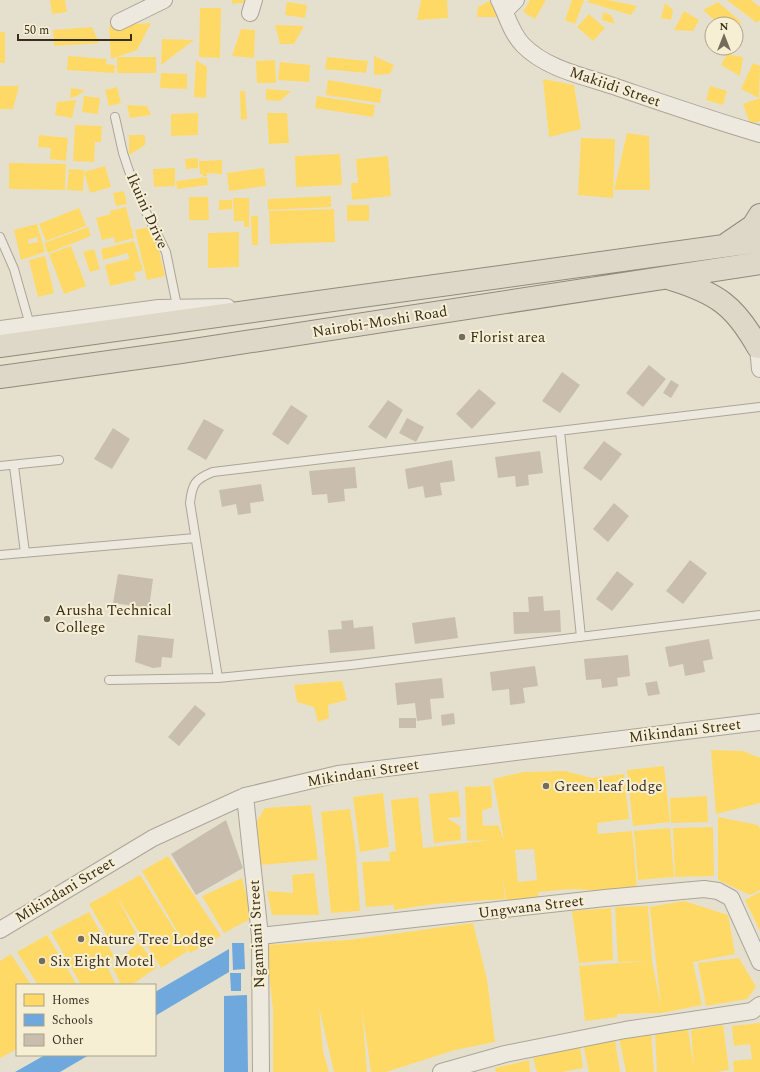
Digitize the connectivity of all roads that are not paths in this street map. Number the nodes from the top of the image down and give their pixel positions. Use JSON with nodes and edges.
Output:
{"nodes":[{"id":1,"x":164,"y":0,"type":"edge"},
{"id":2,"x":507,"y":4,"type":"edge"},
{"id":3,"x":119,"y":22,"type":"dead end"},
{"id":4,"x":115,"y":117,"type":"dead end"},
{"id":5,"x":760,"y":134,"type":"edge"},
{"id":6,"x":760,"y":215,"type":"edge"},
{"id":7,"x":0,"y":237,"type":"edge"},
{"id":8,"x":760,"y":241,"type":"edge"},
{"id":9,"x":724,"y":245,"type":"junction"},
{"id":10,"x":760,"y":263,"type":"edge"},
{"id":11,"x":668,"y":278,"type":"junction"},
{"id":12,"x":177,"y":306,"type":"junction"},
{"id":13,"x":279,"y":307,"type":"junction"},
{"id":14,"x":30,"y":325,"type":"junction"},
{"id":15,"x":0,"y":329,"type":"edge"},
{"id":16,"x":0,"y":346,"type":"edge"},
{"id":17,"x":759,"y":349,"type":"edge"},
{"id":18,"x":760,"y":369,"type":"edge"},
{"id":19,"x":0,"y":377,"type":"edge"},
{"id":20,"x":760,"y":407,"type":"edge"},
{"id":21,"x":560,"y":431,"type":"junction"},
{"id":22,"x":59,"y":460,"type":"dead end"},
{"id":23,"x":0,"y":466,"type":"edge"},
{"id":24,"x":14,"y":466,"type":"junction"},
{"id":25,"x":195,"y":538,"type":"junction"},
{"id":26,"x":25,"y":553,"type":"junction"},
{"id":27,"x":0,"y":555,"type":"edge"},
{"id":28,"x":760,"y":615,"type":"edge"},
{"id":29,"x":581,"y":637,"type":"junction"},
{"id":30,"x":218,"y":678,"type":"junction"},
{"id":31,"x":109,"y":680,"type":"dead end"},
{"id":32,"x":760,"y":722,"type":"edge"},
{"id":33,"x":245,"y":796,"type":"junction"},
{"id":34,"x":0,"y":930,"type":"edge"},
{"id":35,"x":260,"y":936,"type":"junction"},
{"id":36,"x":756,"y":945,"type":"edge"},
{"id":37,"x":760,"y":962,"type":"edge"},
{"id":38,"x":760,"y":1005,"type":"edge"},
{"id":39,"x":261,"y":1072,"type":"edge"},
{"id":40,"x":441,"y":1072,"type":"edge"}],
"edges":[{"from":1,"to":3,"type":"street"},
{"from":2,"to":5,"type":"street","name":"Makiidi Street"},
{"from":4,"to":12,"type":"lane","name":"Ikuini Drive"},
{"from":6,"to":9,"type":"highway"},
{"from":7,"to":14,"type":"lane"},
{"from":8,"to":9,"type":"highway","name":"Nairobi-Moshi Road"},
{"from":9,"to":13,"type":"highway","name":"Nairobi-Moshi Road"},
{"from":10,"to":11,"type":"highway","name":"Nairobi-Moshi Road"},
{"from":11,"to":17,"type":"highway"},
{"from":11,"to":19,"type":"highway","name":"Nairobi-Moshi Road"},
{"from":12,"to":13,"type":"street"},
{"from":12,"to":14,"type":"street"},
{"from":13,"to":16,"type":"highway","name":"Nairobi-Moshi Road"},
{"from":14,"to":15,"type":"street"},
{"from":17,"to":18,"type":"street"},
{"from":20,"to":21,"type":"lane"},
{"from":21,"to":25,"type":"lane"},
{"from":21,"to":29,"type":"lane"},
{"from":22,"to":24,"type":"lane"},
{"from":23,"to":24,"type":"lane"},
{"from":24,"to":26,"type":"lane"},
{"from":25,"to":26,"type":"lane"},
{"from":25,"to":30,"type":"lane"},
{"from":26,"to":27,"type":"lane"},
{"from":28,"to":29,"type":"lane"},
{"from":29,"to":30,"type":"lane"},
{"from":30,"to":31,"type":"lane"},
{"from":32,"to":33,"type":"street","name":"Mikindani Street"},
{"from":33,"to":34,"type":"street","name":"Mikindani Street"},
{"from":33,"to":35,"type":"street","name":"Ngamiani Street"},
{"from":35,"to":36,"type":"street","name":"Ungwana Street"},
{"from":35,"to":39,"type":"street","name":"Ngamiani Street"},
{"from":36,"to":37,"type":"street","name":"Ungwana Street"},
{"from":38,"to":40,"type":"street"}]}
